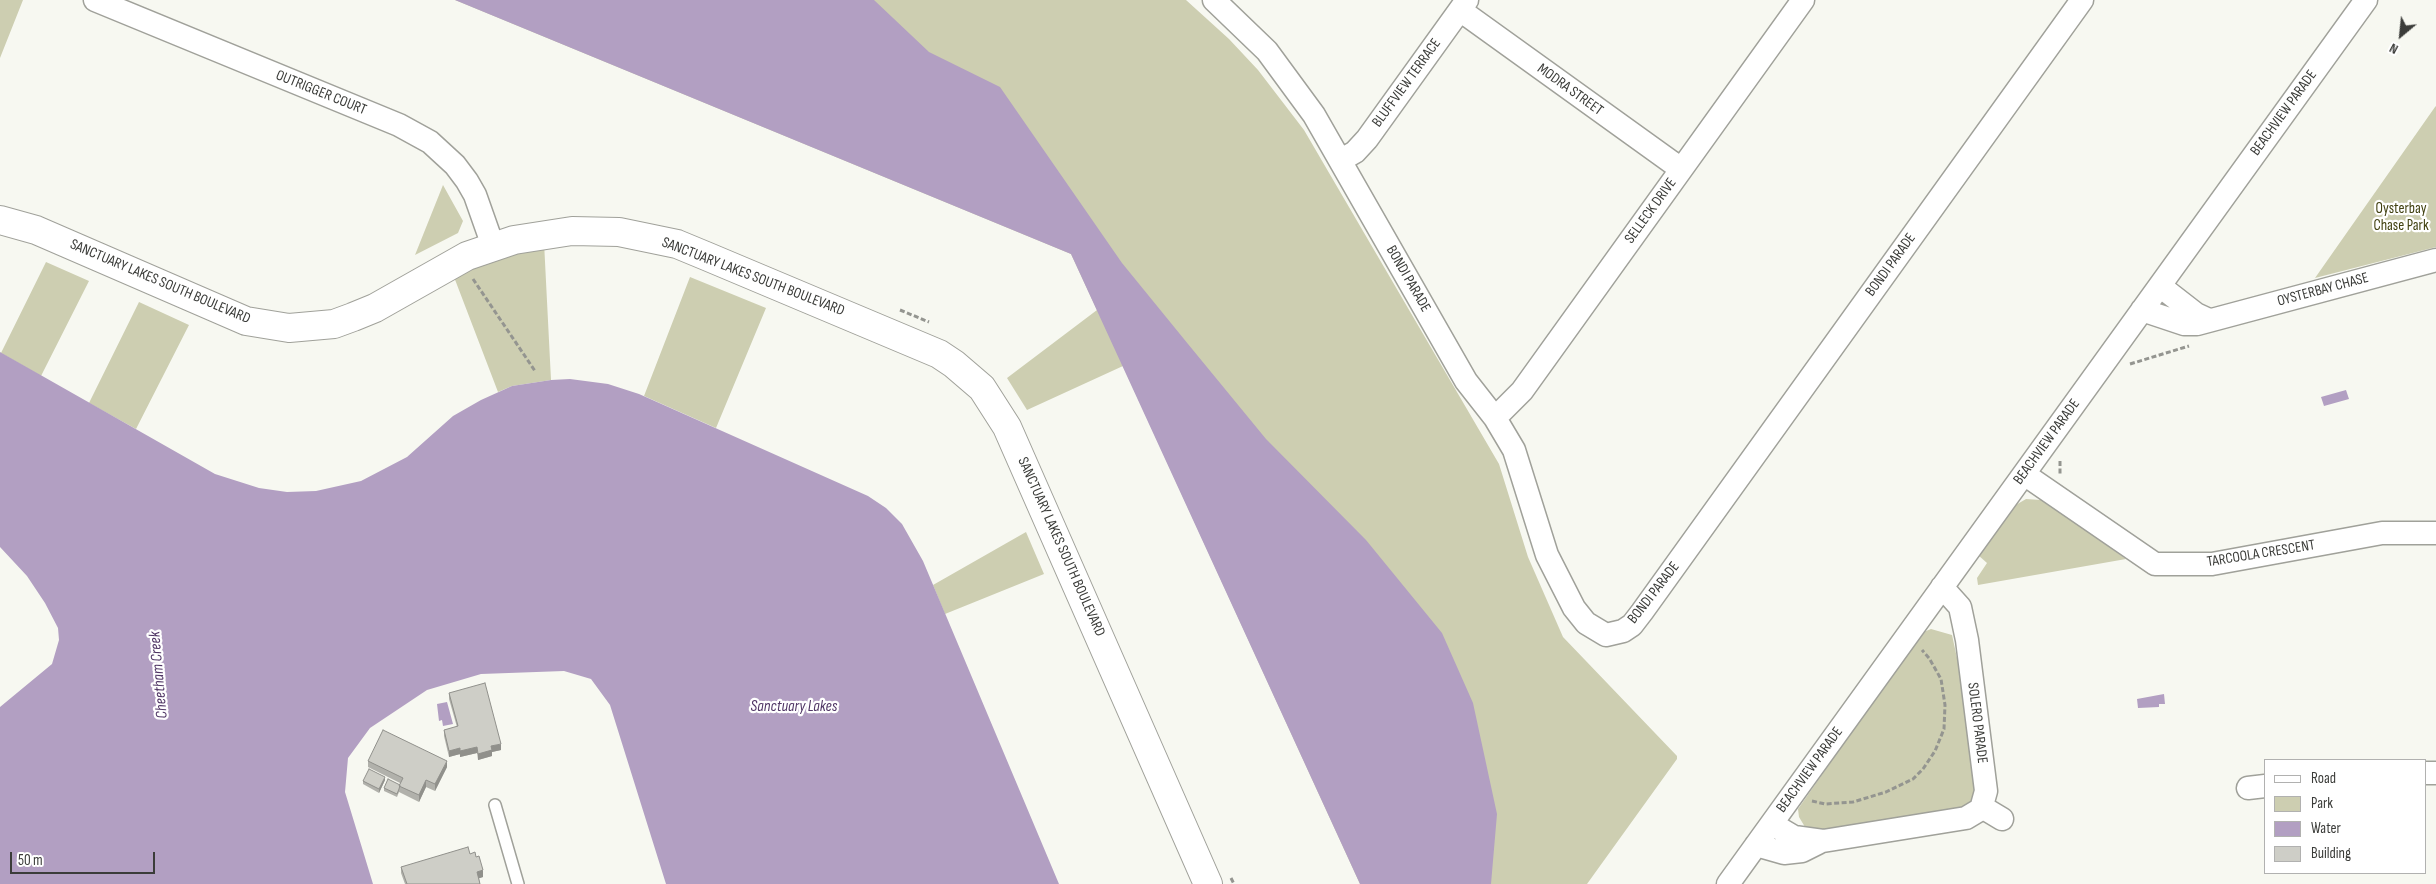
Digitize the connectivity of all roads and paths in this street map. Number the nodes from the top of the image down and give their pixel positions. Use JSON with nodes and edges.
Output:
{"nodes":[{"id":1,"x":95,"y":0,"type":"edge"},
{"id":2,"x":1214,"y":0,"type":"edge"},
{"id":3,"x":1803,"y":0,"type":"edge"},
{"id":4,"x":2082,"y":0,"type":"edge"},
{"id":5,"x":2366,"y":0,"type":"edge"},
{"id":6,"x":1463,"y":5,"type":"edge"},
{"id":7,"x":1341,"y":160,"type":"junction"},
{"id":8,"x":1681,"y":169,"type":"junction"},
{"id":9,"x":0,"y":220,"type":"edge"},
{"id":10,"x":493,"y":246,"type":"junction"},
{"id":11,"x":2436,"y":260,"type":"edge"},
{"id":12,"x":478,"y":275,"type":"dead end"},
{"id":13,"x":473,"y":278,"type":"junction"},
{"id":14,"x":465,"y":283,"type":"dead end"},
{"id":15,"x":2160,"y":286,"type":"junction"},
{"id":16,"x":892,"y":307,"type":"dead end"},
{"id":17,"x":2142,"y":310,"type":"junction"},
{"id":18,"x":2209,"y":320,"type":"junction"},
{"id":19,"x":937,"y":326,"type":"dead end"},
{"id":20,"x":2196,"y":344,"type":"dead end"},
{"id":21,"x":2129,"y":364,"type":"dead end"},
{"id":22,"x":535,"y":371,"type":"dead end"},
{"id":23,"x":1495,"y":418,"type":"junction"},
{"id":24,"x":2059,"y":459,"type":"dead end"},
{"id":25,"x":2024,"y":474,"type":"junction"},
{"id":26,"x":2057,"y":497,"type":"junction"},
{"id":27,"x":2436,"y":533,"type":"edge"},
{"id":28,"x":1935,"y":596,"type":"junction"},
{"id":29,"x":1907,"y":635,"type":"junction"},
{"id":30,"x":1794,"y":793,"type":"junction"},
{"id":31,"x":495,"y":805,"type":"dead end"},
{"id":32,"x":1982,"y":807,"type":"junction"},
{"id":33,"x":2002,"y":819,"type":"dead end"},
{"id":34,"x":1772,"y":824,"type":"junction"},
{"id":35,"x":1823,"y":841,"type":"junction"},
{"id":36,"x":1756,"y":845,"type":"junction"},
{"id":37,"x":1220,"y":880,"type":"edge"},
{"id":38,"x":518,"y":884,"type":"edge"},
{"id":39,"x":1234,"y":884,"type":"edge"},
{"id":40,"x":1728,"y":884,"type":"edge"}],
"edges":[{"from":1,"to":10,"type":"street","name":"OUTRIGGER COURT"},
{"from":2,"to":7,"type":"street","name":"BONDI PARADE"},
{"from":3,"to":8,"type":"street","name":"SELLECK DRIVE"},
{"from":4,"to":23,"type":"street","name":"BONDI PARADE"},
{"from":5,"to":15,"type":"street","name":"BEACHVIEW PARADE"},
{"from":6,"to":7,"type":"street","name":"BLUFFVIEW TERRACE"},
{"from":6,"to":8,"type":"street","name":"MODRA STREET"},
{"from":7,"to":23,"type":"street","name":"BONDI PARADE"},
{"from":8,"to":23,"type":"street","name":"SELLECK DRIVE"},
{"from":9,"to":10,"type":"street","name":"SANCTUARY LAKES SOUTH BOULEVARD"},
{"from":10,"to":37,"type":"street","name":"SANCTUARY LAKES SOUTH BOULEVARD"},
{"from":11,"to":18,"type":"street","name":"OYSTERBAY CHASE"},
{"from":12,"to":13,"type":"path"},
{"from":13,"to":14,"type":"path"},
{"from":13,"to":22,"type":"path"},
{"from":15,"to":17,"type":"street","name":"BEACHVIEW PARADE"},
{"from":15,"to":18,"type":"street"},
{"from":16,"to":19,"type":"path"},
{"from":17,"to":18,"type":"street","name":"OYSTERBAY CHASE"},
{"from":17,"to":25,"type":"street","name":"BEACHVIEW PARADE"},
{"from":20,"to":21,"type":"path"},
{"from":24,"to":26,"type":"path"},
{"from":25,"to":26,"type":"street","name":"TARCOOLA CRESCENT"},
{"from":25,"to":28,"type":"street","name":"BEACHVIEW PARADE"},
{"from":26,"to":27,"type":"street","name":"TARCOOLA CRESCENT"},
{"from":28,"to":29,"type":"street","name":"BEACHVIEW PARADE"},
{"from":28,"to":32,"type":"street","name":"SOLERO PARADE"},
{"from":29,"to":30,"type":"street","name":"BEACHVIEW PARADE"},
{"from":29,"to":30,"type":"path"},
{"from":30,"to":34,"type":"street","name":"BEACHVIEW PARADE"},
{"from":31,"to":38,"type":"lane"},
{"from":32,"to":33,"type":"street"},
{"from":32,"to":35,"type":"street"},
{"from":34,"to":35,"type":"street"},
{"from":34,"to":36,"type":"street","name":"BEACHVIEW PARADE"},
{"from":35,"to":36,"type":"street"},
{"from":36,"to":40,"type":"street","name":"BEACHVIEW PARADE"},
{"from":37,"to":39,"type":"path"}]}
